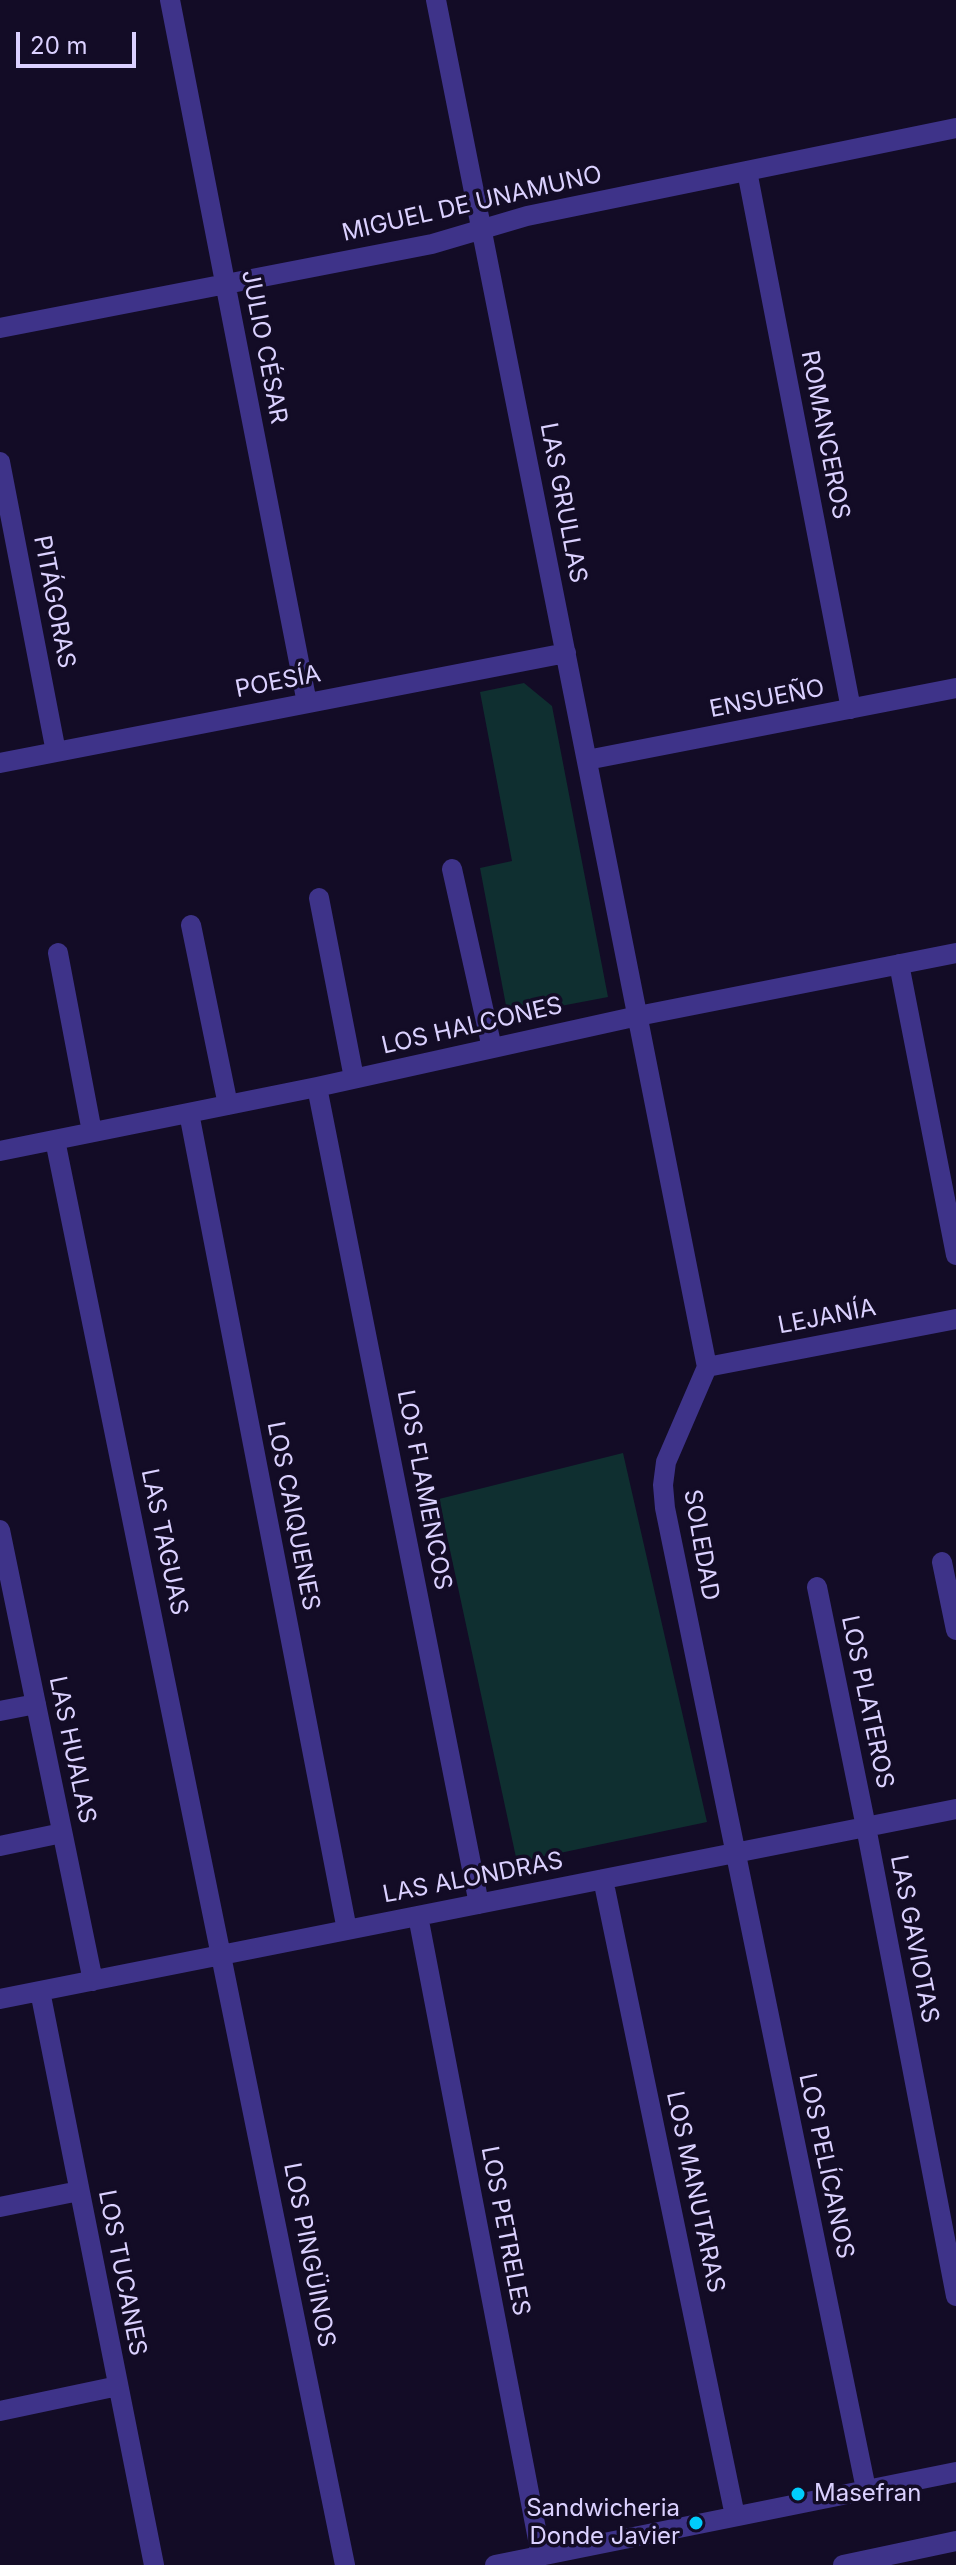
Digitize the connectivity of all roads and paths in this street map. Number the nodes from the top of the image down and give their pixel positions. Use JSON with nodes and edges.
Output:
{"nodes":[{"id":1,"x":170,"y":0,"type":"edge"},
{"id":2,"x":436,"y":0,"type":"edge"},
{"id":3,"x":956,"y":128,"type":"edge"},
{"id":4,"x":747,"y":171,"type":"junction"},
{"id":5,"x":482,"y":229,"type":"junction"},
{"id":6,"x":225,"y":284,"type":"junction"},
{"id":7,"x":0,"y":328,"type":"edge"},
{"id":8,"x":0,"y":462,"type":"edge"},
{"id":9,"x":566,"y":653,"type":"junction"},
{"id":10,"x":956,"y":688,"type":"edge"},
{"id":11,"x":307,"y":703,"type":"junction"},
{"id":12,"x":851,"y":709,"type":"junction"},
{"id":13,"x":56,"y":752,"type":"junction"},
{"id":14,"x":587,"y":760,"type":"junction"},
{"id":15,"x":0,"y":763,"type":"edge"},
{"id":16,"x":452,"y":869,"type":"dead end"},
{"id":17,"x":319,"y":898,"type":"dead end"},
{"id":18,"x":191,"y":925,"type":"dead end"},
{"id":19,"x":58,"y":953,"type":"dead end"},
{"id":20,"x":956,"y":953,"type":"edge"},
{"id":21,"x":899,"y":964,"type":"junction"},
{"id":22,"x":638,"y":1016,"type":"junction"},
{"id":23,"x":492,"y":1048,"type":"junction"},
{"id":24,"x":354,"y":1078,"type":"junction"},
{"id":25,"x":317,"y":1087,"type":"junction"},
{"id":26,"x":228,"y":1105,"type":"junction"},
{"id":27,"x":189,"y":1113,"type":"junction"},
{"id":28,"x":92,"y":1132,"type":"junction"},
{"id":29,"x":55,"y":1140,"type":"junction"},
{"id":30,"x":0,"y":1151,"type":"edge"},
{"id":31,"x":956,"y":1255,"type":"edge"},
{"id":32,"x":956,"y":1319,"type":"edge"},
{"id":33,"x":707,"y":1367,"type":"junction"},
{"id":34,"x":0,"y":1530,"type":"edge"},
{"id":35,"x":942,"y":1562,"type":"dead end"},
{"id":36,"x":4,"y":1572,"type":"edge"},
{"id":37,"x":817,"y":1587,"type":"dead end"},
{"id":38,"x":956,"y":1630,"type":"edge"},
{"id":39,"x":36,"y":1704,"type":"junction"},
{"id":40,"x":0,"y":1711,"type":"edge"},
{"id":41,"x":956,"y":1809,"type":"edge"},
{"id":42,"x":866,"y":1827,"type":"junction"},
{"id":43,"x":62,"y":1833,"type":"junction"},
{"id":44,"x":0,"y":1846,"type":"edge"},
{"id":45,"x":736,"y":1853,"type":"junction"},
{"id":46,"x":603,"y":1879,"type":"junction"},
{"id":47,"x":479,"y":1904,"type":"junction"},
{"id":48,"x":418,"y":1916,"type":"junction"},
{"id":49,"x":347,"y":1930,"type":"junction"},
{"id":50,"x":222,"y":1955,"type":"junction"},
{"id":51,"x":93,"y":1981,"type":"junction"},
{"id":52,"x":40,"y":1991,"type":"junction"},
{"id":53,"x":0,"y":1999,"type":"edge"},
{"id":54,"x":79,"y":2191,"type":"junction"},
{"id":55,"x":0,"y":2207,"type":"edge"},
{"id":56,"x":956,"y":2296,"type":"edge"},
{"id":57,"x":118,"y":2386,"type":"junction"},
{"id":58,"x":0,"y":2411,"type":"edge"},
{"id":59,"x":956,"y":2472,"type":"edge"},
{"id":60,"x":866,"y":2489,"type":"junction"},
{"id":61,"x":735,"y":2516,"type":"junction"},
{"id":62,"x":956,"y":2541,"type":"edge"},
{"id":63,"x":541,"y":2555,"type":"junction"},
{"id":64,"x":500,"y":2564,"type":"edge"},
{"id":65,"x":154,"y":2565,"type":"edge"},
{"id":66,"x":345,"y":2565,"type":"edge"},
{"id":67,"x":843,"y":2565,"type":"edge"}],
"edges":[{"from":1,"to":6,"type":"street","name":"JULIO CÉSAR"},
{"from":2,"to":5,"type":"street","name":"LAS GRULLAS"},
{"from":3,"to":4,"type":"street","name":"MIGUEL DE UNAMUNO"},
{"from":4,"to":5,"type":"street","name":"MIGUEL DE UNAMUNO"},
{"from":4,"to":12,"type":"street","name":"ROMANCEROS"},
{"from":5,"to":6,"type":"street","name":"MIGUEL DE UNAMUNO"},
{"from":5,"to":9,"type":"street","name":"LAS GRULLAS"},
{"from":6,"to":7,"type":"street","name":"MIGUEL DE UNAMUNO"},
{"from":6,"to":11,"type":"street","name":"JULIO CÉSAR"},
{"from":8,"to":13,"type":"street","name":"PITÁGORAS"},
{"from":9,"to":11,"type":"street","name":"POESÍA"},
{"from":9,"to":14,"type":"street","name":"LAS GRULLAS"},
{"from":10,"to":12,"type":"street","name":"ENSUEÑO"},
{"from":11,"to":13,"type":"street","name":"POESÍA"},
{"from":12,"to":14,"type":"street","name":"ENSUEÑO"},
{"from":13,"to":15,"type":"street","name":"POESÍA"},
{"from":14,"to":22,"type":"street","name":"LAS GRULLAS"},
{"from":16,"to":23,"type":"street"},
{"from":17,"to":24,"type":"street"},
{"from":18,"to":26,"type":"street"},
{"from":19,"to":28,"type":"street"},
{"from":20,"to":21,"type":"street","name":"LOS HALCONES"},
{"from":21,"to":22,"type":"street","name":"LOS HALCONES"},
{"from":21,"to":31,"type":"street"},
{"from":22,"to":23,"type":"street","name":"LOS HALCONES"},
{"from":22,"to":33,"type":"street"},
{"from":23,"to":24,"type":"street","name":"LOS HALCONES"},
{"from":24,"to":25,"type":"street","name":"LOS HALCONES"},
{"from":25,"to":26,"type":"street","name":"LOS HALCONES"},
{"from":25,"to":47,"type":"street","name":"LOS FLAMENCOS"},
{"from":26,"to":27,"type":"street","name":"LOS HALCONES"},
{"from":27,"to":28,"type":"street","name":"LOS HALCONES"},
{"from":27,"to":49,"type":"street","name":"LOS CAIQUENES"},
{"from":28,"to":29,"type":"street","name":"LOS HALCONES"},
{"from":29,"to":30,"type":"street","name":"LOS HALCONES"},
{"from":29,"to":50,"type":"street","name":"LAS TAGUAS"},
{"from":32,"to":33,"type":"street","name":"LEJANÍA"},
{"from":33,"to":45,"type":"street","name":"SOLEDAD"},
{"from":34,"to":36,"type":"street","name":"LAS HUALAS"},
{"from":35,"to":38,"type":"street"},
{"from":36,"to":39,"type":"street","name":"LAS HUALAS"},
{"from":37,"to":42,"type":"street","name":"LOS PLATEROS"},
{"from":39,"to":40,"type":"street"},
{"from":39,"to":43,"type":"street","name":"LAS HUALAS"},
{"from":41,"to":42,"type":"street","name":"LAS ALONDRAS"},
{"from":42,"to":45,"type":"street","name":"LAS ALONDRAS"},
{"from":42,"to":56,"type":"street","name":"LAS GAVIOTAS"},
{"from":43,"to":44,"type":"street"},
{"from":43,"to":51,"type":"street","name":"LAS HUALAS"},
{"from":45,"to":46,"type":"street","name":"LAS ALONDRAS"},
{"from":45,"to":60,"type":"street","name":"LOS PELÍCANOS"},
{"from":46,"to":47,"type":"street","name":"LAS ALONDRAS"},
{"from":46,"to":61,"type":"street","name":"LOS MANUTARAS"},
{"from":47,"to":48,"type":"street","name":"LAS ALONDRAS"},
{"from":48,"to":49,"type":"street","name":"LAS ALONDRAS"},
{"from":48,"to":63,"type":"street","name":"LOS PETRELES"},
{"from":49,"to":50,"type":"street","name":"LAS ALONDRAS"},
{"from":50,"to":51,"type":"street","name":"LAS ALONDRAS"},
{"from":50,"to":66,"type":"street","name":"LOS PINGÜINOS"},
{"from":51,"to":52,"type":"street","name":"LAS ALONDRAS"},
{"from":52,"to":53,"type":"street","name":"LAS ALONDRAS"},
{"from":52,"to":54,"type":"street","name":"LOS TUCANES"},
{"from":54,"to":55,"type":"street"},
{"from":54,"to":57,"type":"street","name":"LOS TUCANES"},
{"from":57,"to":58,"type":"street"},
{"from":57,"to":65,"type":"street","name":"LOS TUCANES"},
{"from":59,"to":60,"type":"street"},
{"from":60,"to":61,"type":"street"},
{"from":61,"to":63,"type":"street"},
{"from":62,"to":67,"type":"street"},
{"from":63,"to":64,"type":"street"}]}
